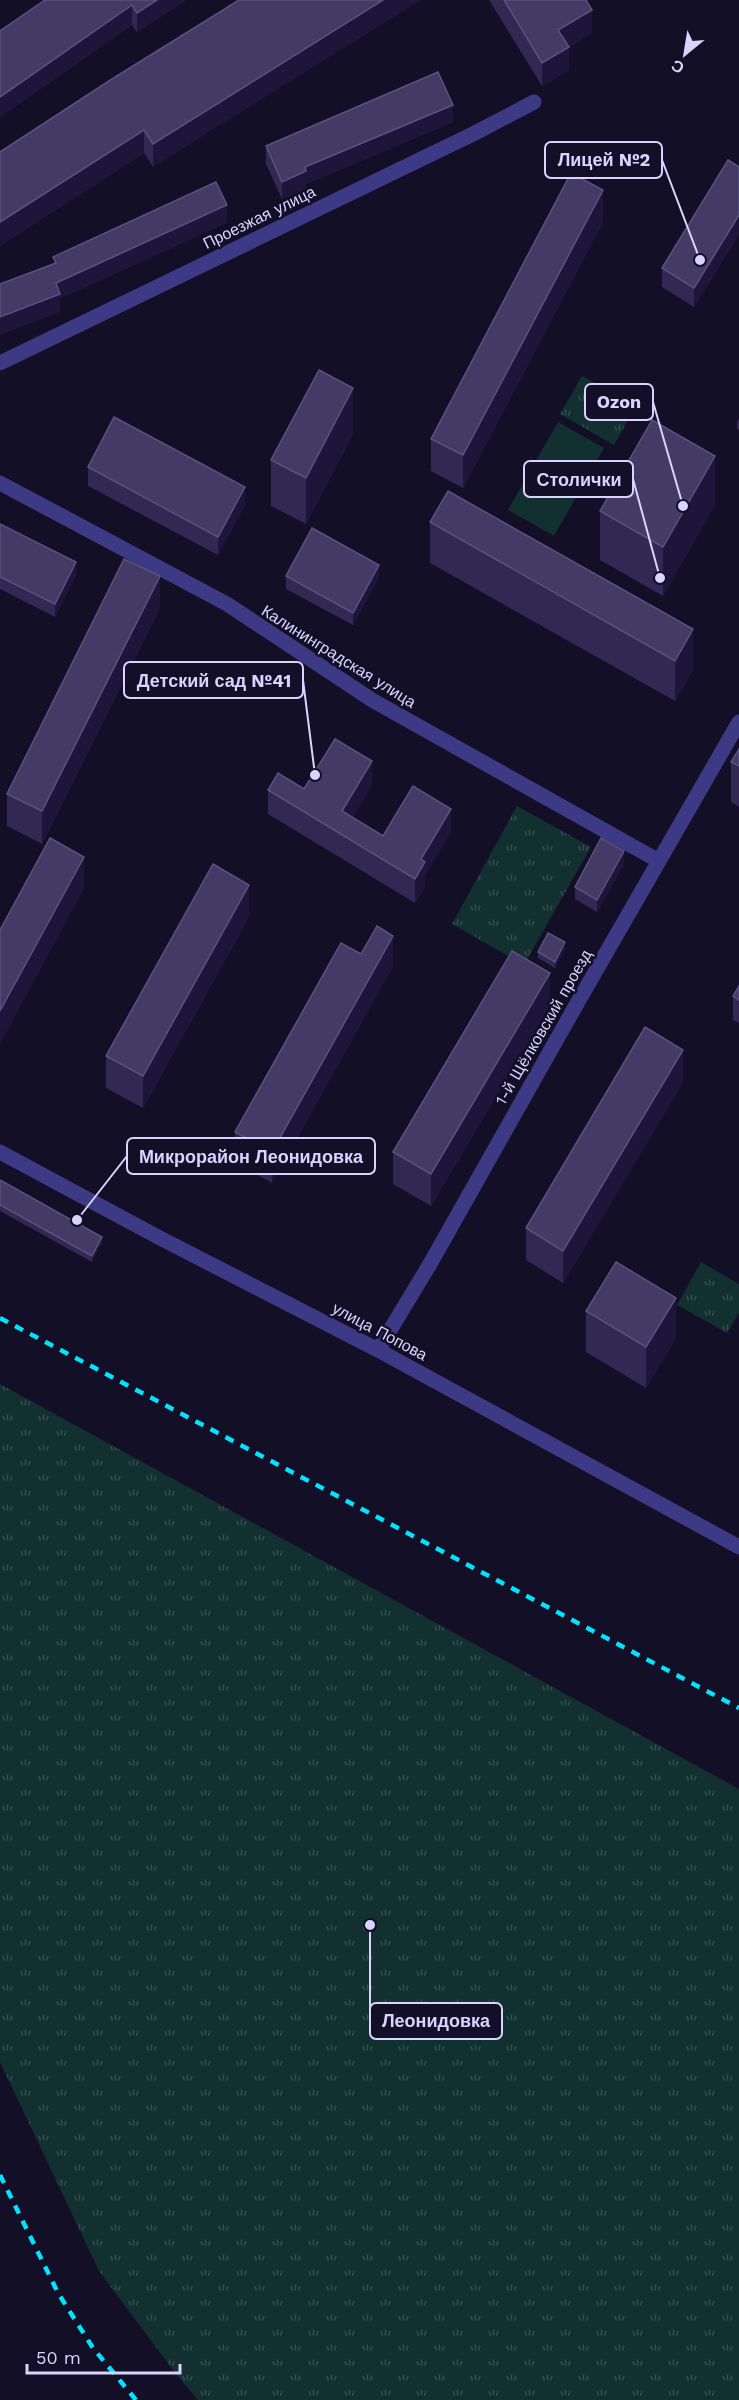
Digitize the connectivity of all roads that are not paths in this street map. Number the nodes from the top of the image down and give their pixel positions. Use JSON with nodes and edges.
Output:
{"nodes":[{"id":1,"x":534,"y":102,"type":"dead end"},
{"id":2,"x":0,"y":363,"type":"edge"},
{"id":3,"x":0,"y":483,"type":"edge"},
{"id":4,"x":739,"y":722,"type":"edge"},
{"id":5,"x":659,"y":861,"type":"junction"},
{"id":6,"x":0,"y":1152,"type":"edge"},
{"id":7,"x":378,"y":1350,"type":"junction"},
{"id":8,"x":739,"y":1547,"type":"edge"}],
"edges":[{"from":1,"to":2,"type":"street","name":"Проезжая улица"},
{"from":3,"to":5,"type":"street","name":"Калининградская улица"},
{"from":4,"to":5,"type":"street","name":"1-й Щёлковский проезд"},
{"from":5,"to":7,"type":"street","name":"1-й Щёлковский проезд"},
{"from":6,"to":7,"type":"street","name":"улица Попова"},
{"from":7,"to":8,"type":"street","name":"улица Попова"}]}
